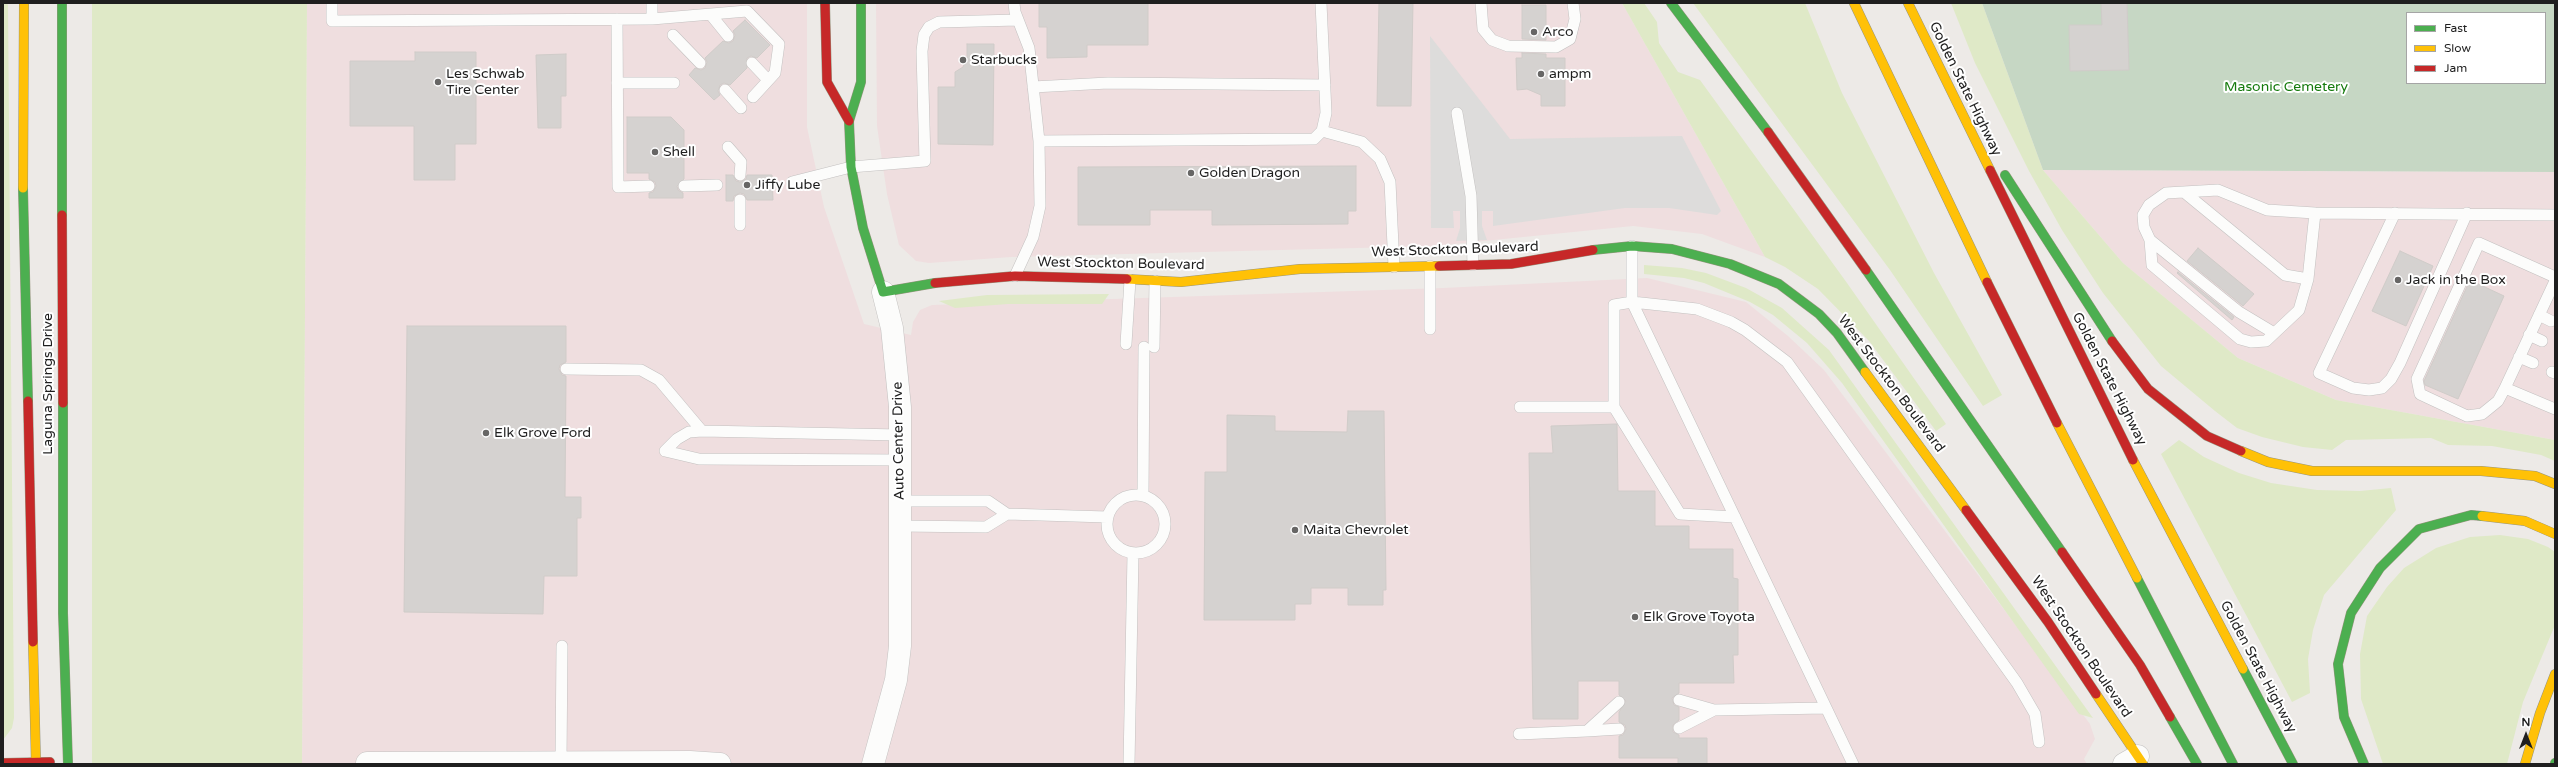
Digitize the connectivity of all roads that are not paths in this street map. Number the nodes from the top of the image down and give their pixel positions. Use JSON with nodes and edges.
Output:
{"nodes":[{"id":1,"x":24,"y":3,"type":"edge"},
{"id":2,"x":62,"y":3,"type":"edge"},
{"id":3,"x":332,"y":3,"type":"edge"},
{"id":4,"x":652,"y":3,"type":"edge"},
{"id":5,"x":825,"y":3,"type":"edge"},
{"id":6,"x":860,"y":3,"type":"edge"},
{"id":7,"x":1014,"y":3,"type":"edge"},
{"id":8,"x":1321,"y":3,"type":"edge"},
{"id":9,"x":1481,"y":3,"type":"edge"},
{"id":10,"x":1573,"y":3,"type":"edge"},
{"id":11,"x":1671,"y":3,"type":"edge"},
{"id":12,"x":1854,"y":3,"type":"edge"},
{"id":13,"x":1908,"y":3,"type":"edge"},
{"id":14,"x":711,"y":15,"type":"junction"},
{"id":15,"x":652,"y":18,"type":"junction"},
{"id":16,"x":617,"y":19,"type":"junction"},
{"id":17,"x":1018,"y":20,"type":"junction"},
{"id":18,"x":672,"y":35,"type":"dead end"},
{"id":19,"x":728,"y":36,"type":"dead end"},
{"id":20,"x":700,"y":63,"type":"dead end"},
{"id":21,"x":752,"y":63,"type":"dead end"},
{"id":22,"x":768,"y":80,"type":"junction"},
{"id":23,"x":617,"y":83,"type":"junction"},
{"id":24,"x":674,"y":83,"type":"dead end"},
{"id":25,"x":1325,"y":85,"type":"junction"},
{"id":26,"x":1033,"y":87,"type":"junction"},
{"id":27,"x":1948,"y":87,"type":"junction"},
{"id":28,"x":725,"y":90,"type":"dead end"},
{"id":29,"x":753,"y":97,"type":"dead end"},
{"id":30,"x":741,"y":108,"type":"dead end"},
{"id":31,"x":1456,"y":113,"type":"dead end"},
{"id":32,"x":849,"y":121,"type":"junction"},
{"id":33,"x":1322,"y":131,"type":"junction"},
{"id":34,"x":1039,"y":141,"type":"junction"},
{"id":35,"x":728,"y":147,"type":"dead end"},
{"id":36,"x":851,"y":167,"type":"junction"},
{"id":37,"x":740,"y":175,"type":"dead end"},
{"id":38,"x":792,"y":182,"type":"dead end"},
{"id":39,"x":717,"y":185,"type":"dead end"},
{"id":40,"x":649,"y":186,"type":"dead end"},
{"id":41,"x":684,"y":186,"type":"dead end"},
{"id":42,"x":2184,"y":192,"type":"junction"},
{"id":43,"x":740,"y":200,"type":"dead end"},
{"id":44,"x":2315,"y":213,"type":"junction"},
{"id":45,"x":2395,"y":213,"type":"junction"},
{"id":46,"x":2467,"y":214,"type":"junction"},
{"id":47,"x":2555,"y":215,"type":"edge"},
{"id":48,"x":740,"y":225,"type":"dead end"},
{"id":49,"x":2150,"y":240,"type":"junction"},
{"id":50,"x":1632,"y":246,"type":"junction"},
{"id":51,"x":1473,"y":265,"type":"junction"},
{"id":52,"x":1430,"y":266,"type":"junction"},
{"id":53,"x":1394,"y":267,"type":"junction"},
{"id":54,"x":1015,"y":276,"type":"junction"},
{"id":55,"x":2555,"y":277,"type":"edge"},
{"id":56,"x":2308,"y":279,"type":"junction"},
{"id":57,"x":1130,"y":280,"type":"junction"},
{"id":58,"x":1155,"y":281,"type":"junction"},
{"id":59,"x":2555,"y":281,"type":"edge"},
{"id":60,"x":883,"y":292,"type":"junction"},
{"id":61,"x":2551,"y":300,"type":"edge"},
{"id":62,"x":1632,"y":302,"type":"junction"},
{"id":63,"x":2538,"y":315,"type":"junction"},
{"id":64,"x":2551,"y":321,"type":"dead end"},
{"id":65,"x":1430,"y":329,"type":"dead end"},
{"id":66,"x":2274,"y":333,"type":"junction"},
{"id":67,"x":2529,"y":335,"type":"junction"},
{"id":68,"x":2542,"y":341,"type":"dead end"},
{"id":69,"x":1126,"y":344,"type":"dead end"},
{"id":70,"x":2519,"y":357,"type":"junction"},
{"id":71,"x":2533,"y":363,"type":"dead end"},
{"id":72,"x":566,"y":369,"type":"dead end"},
{"id":73,"x":2505,"y":388,"type":"junction"},
{"id":74,"x":1520,"y":407,"type":"dead end"},
{"id":75,"x":1614,"y":407,"type":"junction"},
{"id":76,"x":2555,"y":409,"type":"edge"},
{"id":77,"x":702,"y":431,"type":"junction"},
{"id":78,"x":900,"y":435,"type":"junction"},
{"id":79,"x":901,"y":460,"type":"junction"},
{"id":80,"x":2555,"y":484,"type":"edge"},
{"id":81,"x":1143,"y":495,"type":"junction"},
{"id":82,"x":900,"y":501,"type":"junction"},
{"id":83,"x":1007,"y":514,"type":"junction"},
{"id":84,"x":1107,"y":516,"type":"junction"},
{"id":85,"x":1735,"y":517,"type":"junction"},
{"id":86,"x":900,"y":526,"type":"junction"},
{"id":87,"x":2555,"y":534,"type":"edge"},
{"id":88,"x":1133,"y":554,"type":"junction"},
{"id":89,"x":562,"y":646,"type":"dead end"},
{"id":90,"x":2555,"y":674,"type":"edge"},
{"id":91,"x":1679,"y":700,"type":"dead end"},
{"id":92,"x":1619,"y":702,"type":"dead end"},
{"id":93,"x":1826,"y":708,"type":"junction"},
{"id":94,"x":1714,"y":710,"type":"junction"},
{"id":95,"x":1619,"y":728,"type":"dead end"},
{"id":96,"x":1679,"y":728,"type":"dead end"},
{"id":97,"x":1587,"y":731,"type":"junction"},
{"id":98,"x":1519,"y":734,"type":"dead end"},
{"id":99,"x":2039,"y":742,"type":"dead end"},
{"id":100,"x":2135,"y":761,"type":"edge"},
{"id":101,"x":561,"y":762,"type":"junction"},
{"id":102,"x":3,"y":763,"type":"edge"},
{"id":103,"x":36,"y":763,"type":"edge"},
{"id":104,"x":68,"y":763,"type":"edge"},
{"id":105,"x":366,"y":763,"type":"dead end"},
{"id":106,"x":720,"y":764,"type":"edge"},
{"id":107,"x":873,"y":764,"type":"edge"},
{"id":108,"x":1129,"y":764,"type":"edge"},
{"id":109,"x":1853,"y":764,"type":"edge"},
{"id":110,"x":2197,"y":764,"type":"edge"},
{"id":111,"x":2233,"y":764,"type":"edge"},
{"id":112,"x":2293,"y":764,"type":"edge"},
{"id":113,"x":2364,"y":764,"type":"edge"},
{"id":114,"x":2525,"y":764,"type":"edge"}],
"edges":[{"from":1,"to":103,"type":"main road","name":"Laguna Springs Drive"},
{"from":2,"to":104,"type":"main road","name":"Laguna Springs Drive"},
{"from":3,"to":16,"type":"lane"},
{"from":4,"to":15,"type":"lane"},
{"from":5,"to":32,"type":"main road","name":"Auto Center Drive"},
{"from":6,"to":32,"type":"main road","name":"Auto Center Drive"},
{"from":7,"to":17,"type":"lane"},
{"from":8,"to":25,"type":"lane"},
{"from":9,"to":10,"type":"lane"},
{"from":11,"to":110,"type":"main road"},
{"from":12,"to":111,"type":"main road"},
{"from":13,"to":27,"type":"main road","name":"Golden State Highway"},
{"from":14,"to":15,"type":"lane"},
{"from":14,"to":19,"type":"lane"},
{"from":14,"to":22,"type":"lane"},
{"from":15,"to":16,"type":"lane"},
{"from":16,"to":23,"type":"lane"},
{"from":17,"to":26,"type":"lane"},
{"from":17,"to":36,"type":"lane"},
{"from":18,"to":20,"type":"lane"},
{"from":21,"to":22,"type":"lane"},
{"from":22,"to":29,"type":"lane"},
{"from":23,"to":24,"type":"lane"},
{"from":23,"to":40,"type":"lane"},
{"from":25,"to":26,"type":"lane"},
{"from":25,"to":33,"type":"lane"},
{"from":26,"to":34,"type":"lane"},
{"from":27,"to":80,"type":"main road"},
{"from":27,"to":112,"type":"main road","name":"Golden State Highway"},
{"from":28,"to":30,"type":"lane"},
{"from":31,"to":51,"type":"lane"},
{"from":32,"to":36,"type":"main road","name":"Auto Center Drive"},
{"from":33,"to":34,"type":"lane"},
{"from":33,"to":53,"type":"lane"},
{"from":34,"to":54,"type":"lane"},
{"from":35,"to":37,"type":"lane"},
{"from":36,"to":38,"type":"lane"},
{"from":36,"to":60,"type":"main road","name":"Auto Center Drive"},
{"from":39,"to":41,"type":"lane"},
{"from":42,"to":44,"type":"lane"},
{"from":42,"to":49,"type":"lane"},
{"from":42,"to":56,"type":"lane"},
{"from":43,"to":48,"type":"lane"},
{"from":44,"to":45,"type":"lane"},
{"from":44,"to":56,"type":"lane"},
{"from":45,"to":46,"type":"lane"},
{"from":45,"to":46,"type":"lane"},
{"from":46,"to":47,"type":"lane"},
{"from":49,"to":66,"type":"lane"},
{"from":49,"to":66,"type":"lane"},
{"from":50,"to":51,"type":"main road","name":"West Stockton Boulevard"},
{"from":50,"to":62,"type":"lane"},
{"from":50,"to":100,"type":"main road","name":"West Stockton Boulevard"},
{"from":51,"to":52,"type":"main road","name":"West Stockton Boulevard"},
{"from":52,"to":53,"type":"main road","name":"West Stockton Boulevard"},
{"from":52,"to":65,"type":"lane"},
{"from":53,"to":58,"type":"main road","name":"West Stockton Boulevard"},
{"from":54,"to":57,"type":"main road","name":"West Stockton Boulevard"},
{"from":54,"to":60,"type":"main road","name":"West Stockton Boulevard"},
{"from":55,"to":73,"type":"lane"},
{"from":56,"to":66,"type":"lane"},
{"from":57,"to":58,"type":"main road","name":"West Stockton Boulevard"},
{"from":57,"to":69,"type":"lane"},
{"from":58,"to":81,"type":"lane"},
{"from":59,"to":61,"type":"lane"},
{"from":60,"to":78,"type":"street","name":"Auto Center Drive"},
{"from":61,"to":63,"type":"lane"},
{"from":62,"to":75,"type":"lane"},
{"from":62,"to":85,"type":"lane"},
{"from":62,"to":99,"type":"lane"},
{"from":63,"to":64,"type":"lane"},
{"from":63,"to":67,"type":"lane"},
{"from":67,"to":68,"type":"lane"},
{"from":67,"to":70,"type":"lane"},
{"from":70,"to":71,"type":"lane"},
{"from":70,"to":73,"type":"lane"},
{"from":72,"to":77,"type":"lane"},
{"from":73,"to":76,"type":"lane"},
{"from":74,"to":75,"type":"lane"},
{"from":75,"to":85,"type":"lane"},
{"from":77,"to":78,"type":"lane"},
{"from":77,"to":79,"type":"lane"},
{"from":78,"to":79,"type":"street","name":"Auto Center Drive"},
{"from":79,"to":82,"type":"street","name":"Auto Center Drive"},
{"from":81,"to":84,"type":"lane"},
{"from":81,"to":88,"type":"lane"},
{"from":82,"to":83,"type":"lane"},
{"from":82,"to":86,"type":"street","name":"Auto Center Drive"},
{"from":83,"to":84,"type":"lane"},
{"from":83,"to":86,"type":"lane"},
{"from":84,"to":88,"type":"lane"},
{"from":85,"to":93,"type":"lane"},
{"from":86,"to":107,"type":"street","name":"Auto Center Drive"},
{"from":87,"to":113,"type":"main road"},
{"from":88,"to":108,"type":"lane"},
{"from":89,"to":101,"type":"lane"},
{"from":90,"to":114,"type":"main road"},
{"from":91,"to":94,"type":"lane"},
{"from":92,"to":97,"type":"lane"},
{"from":93,"to":94,"type":"lane"},
{"from":93,"to":109,"type":"lane"},
{"from":94,"to":96,"type":"lane"},
{"from":95,"to":97,"type":"lane"},
{"from":97,"to":98,"type":"lane"},
{"from":101,"to":105,"type":"street"},
{"from":101,"to":106,"type":"street"},
{"from":102,"to":103,"type":"main road"},
{"from":103,"to":104,"type":"main road"}]}
